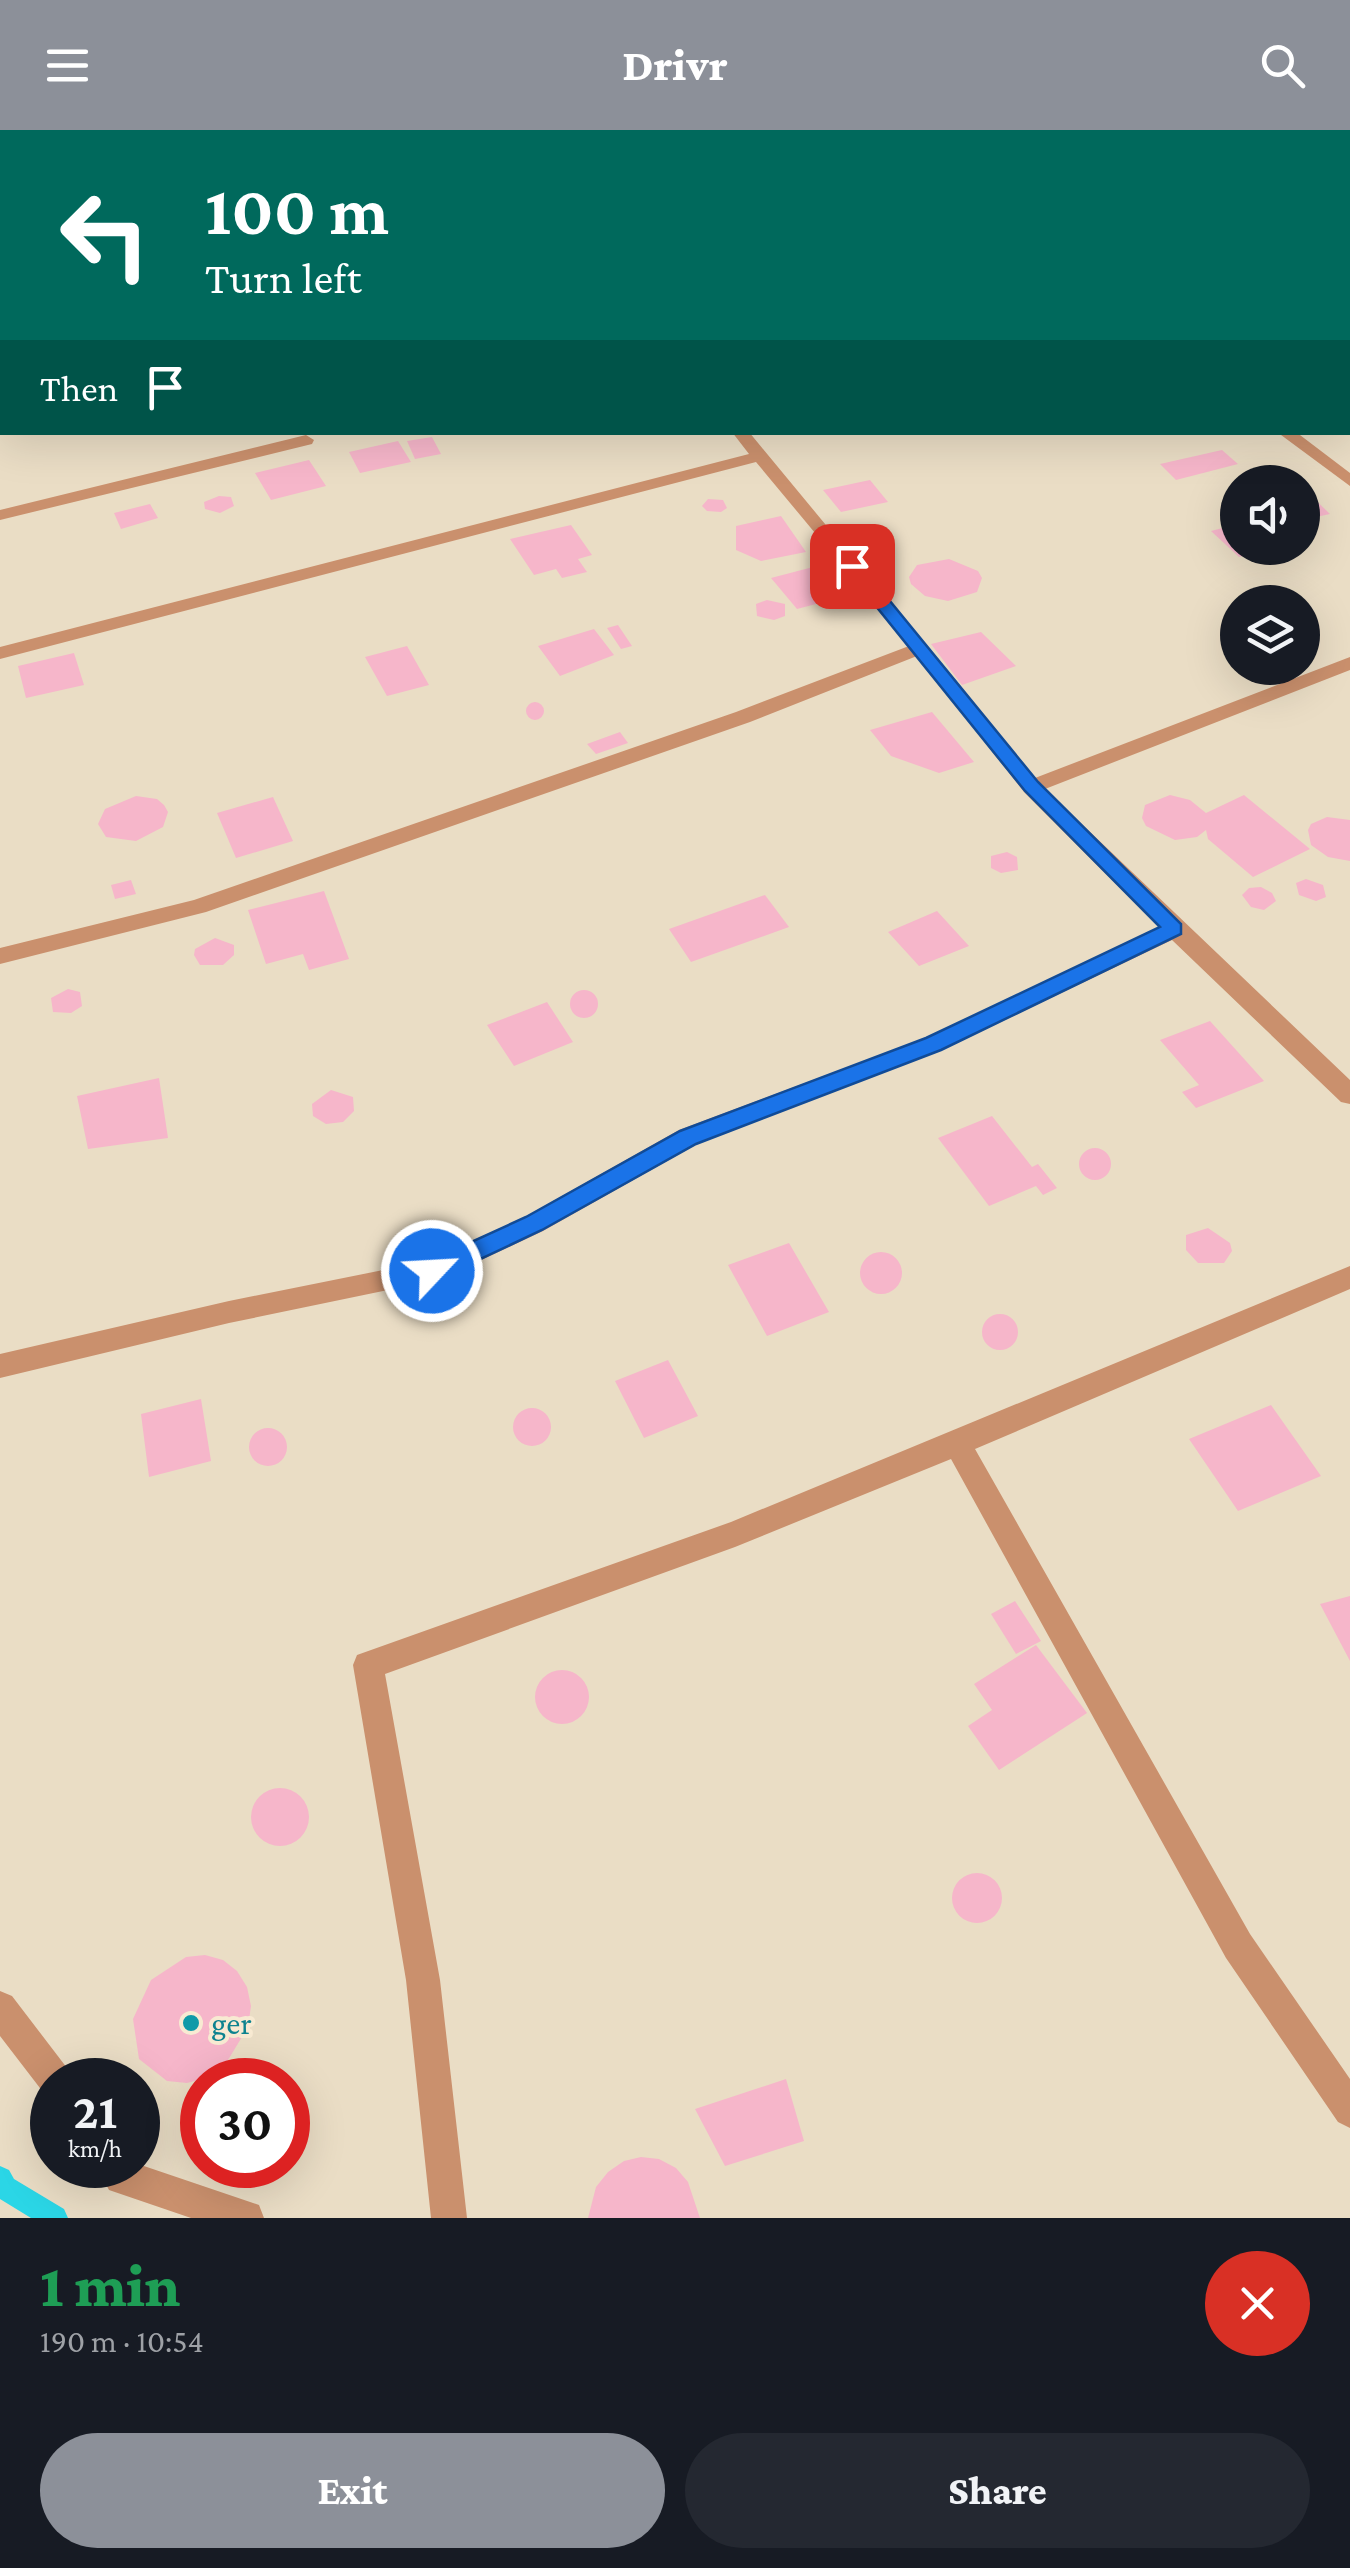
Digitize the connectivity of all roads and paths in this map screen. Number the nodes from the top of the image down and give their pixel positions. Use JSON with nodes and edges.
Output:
{"nodes":[{"id":1,"x":742,"y":435,"type":"edge"},
{"id":2,"x":1288,"y":435,"type":"edge"},
{"id":3,"x":306,"y":440,"type":"dead end"},
{"id":4,"x":760,"y":456,"type":"junction"},
{"id":5,"x":1350,"y":481,"type":"edge"},
{"id":6,"x":0,"y":514,"type":"edge"},
{"id":7,"x":921,"y":648,"type":"junction"},
{"id":8,"x":0,"y":653,"type":"edge"},
{"id":9,"x":1350,"y":663,"type":"edge"},
{"id":10,"x":1031,"y":786,"type":"junction"},
{"id":11,"x":1174,"y":929,"type":"junction"},
{"id":12,"x":0,"y":956,"type":"edge"},
{"id":13,"x":1350,"y":1095,"type":"edge"},
{"id":14,"x":1350,"y":1277,"type":"edge"},
{"id":15,"x":0,"y":1366,"type":"edge"},
{"id":16,"x":956,"y":1444,"type":"junction"},
{"id":17,"x":0,"y":2008,"type":"edge"},
{"id":18,"x":38,"y":2058,"type":"edge"},
{"id":19,"x":1350,"y":2110,"type":"edge"},
{"id":20,"x":155,"y":2188,"type":"edge"},
{"id":21,"x":246,"y":2218,"type":"edge"},
{"id":22,"x":449,"y":2218,"type":"edge"}],
"edges":[{"from":1,"to":4,"type":"street"},
{"from":2,"to":5,"type":"street"},
{"from":3,"to":6,"type":"street"},
{"from":4,"to":7,"type":"street"},
{"from":4,"to":8,"type":"street"},
{"from":7,"to":10,"type":"street"},
{"from":7,"to":12,"type":"street"},
{"from":9,"to":10,"type":"street"},
{"from":10,"to":11,"type":"street"},
{"from":11,"to":13,"type":"street"},
{"from":11,"to":15,"type":"street"},
{"from":14,"to":16,"type":"street"},
{"from":16,"to":19,"type":"street"},
{"from":16,"to":22,"type":"street"},
{"from":17,"to":18,"type":"street"},
{"from":20,"to":21,"type":"street"}]}
